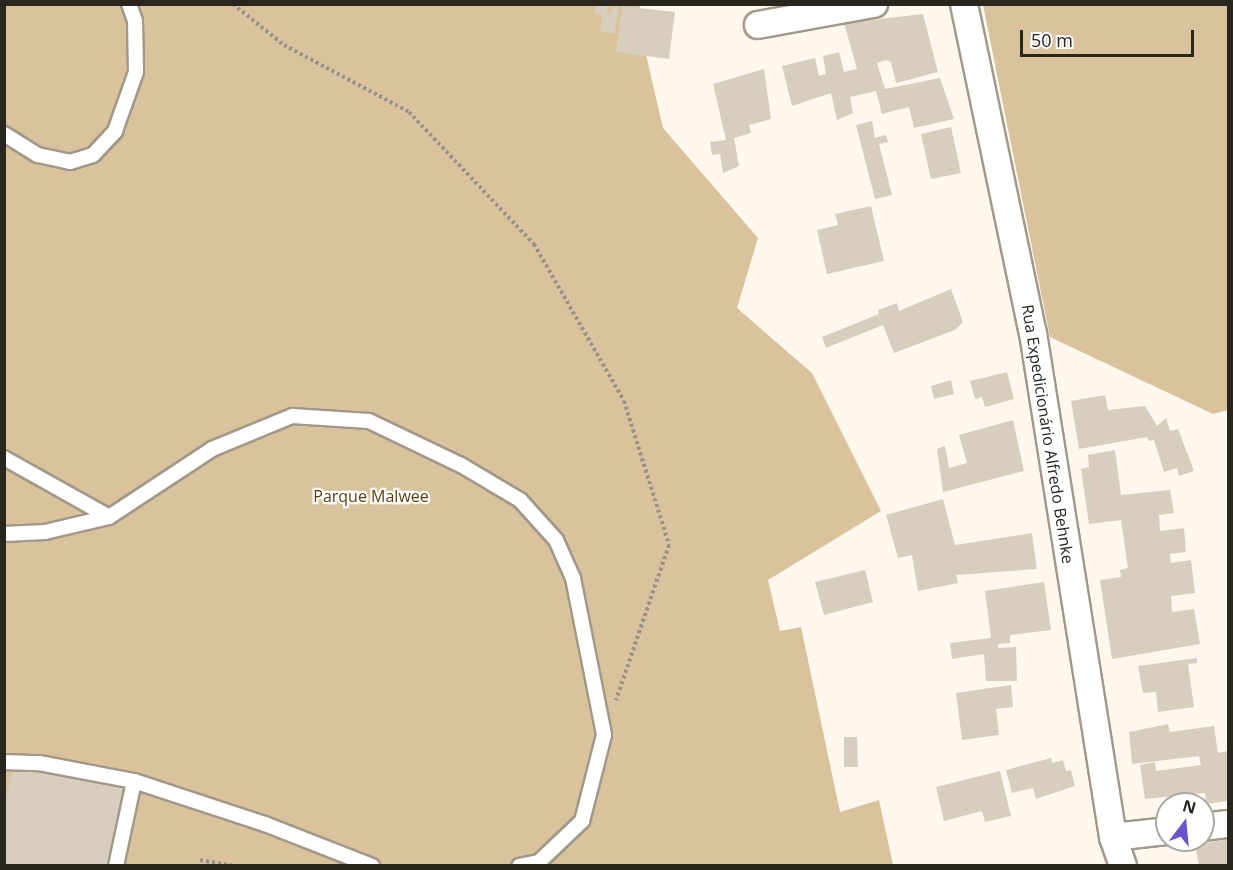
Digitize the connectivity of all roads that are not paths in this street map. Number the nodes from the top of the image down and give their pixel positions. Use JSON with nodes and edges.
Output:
{"nodes":[{"id":1,"x":129,"y":4,"type":"edge"},
{"id":2,"x":874,"y":4,"type":"edge"},
{"id":3,"x":964,"y":4,"type":"edge"},
{"id":4,"x":758,"y":25,"type":"dead end"},
{"id":5,"x":4,"y":134,"type":"edge"},
{"id":6,"x":4,"y":458,"type":"edge"},
{"id":7,"x":109,"y":517,"type":"junction"},
{"id":8,"x":4,"y":534,"type":"edge"},
{"id":9,"x":4,"y":762,"type":"edge"},
{"id":10,"x":134,"y":781,"type":"junction"},
{"id":11,"x":1155,"y":832,"type":"edge"},
{"id":12,"x":1113,"y":837,"type":"junction"},
{"id":13,"x":116,"y":866,"type":"edge"},
{"id":14,"x":372,"y":866,"type":"edge"},
{"id":15,"x":519,"y":866,"type":"edge"},
{"id":16,"x":1123,"y":866,"type":"edge"}],
"edges":[{"from":1,"to":5,"type":"lane"},
{"from":2,"to":4,"type":"street"},
{"from":3,"to":12,"type":"street","name":"Rua Expedicionário Alfredo Behnke"},
{"from":6,"to":7,"type":"lane"},
{"from":7,"to":8,"type":"lane"},
{"from":7,"to":15,"type":"lane"},
{"from":9,"to":10,"type":"lane"},
{"from":10,"to":13,"type":"lane"},
{"from":10,"to":14,"type":"lane"},
{"from":11,"to":12,"type":"street"},
{"from":12,"to":16,"type":"street","name":"Rua Expedicionário Alfredo Behnke"}]}
